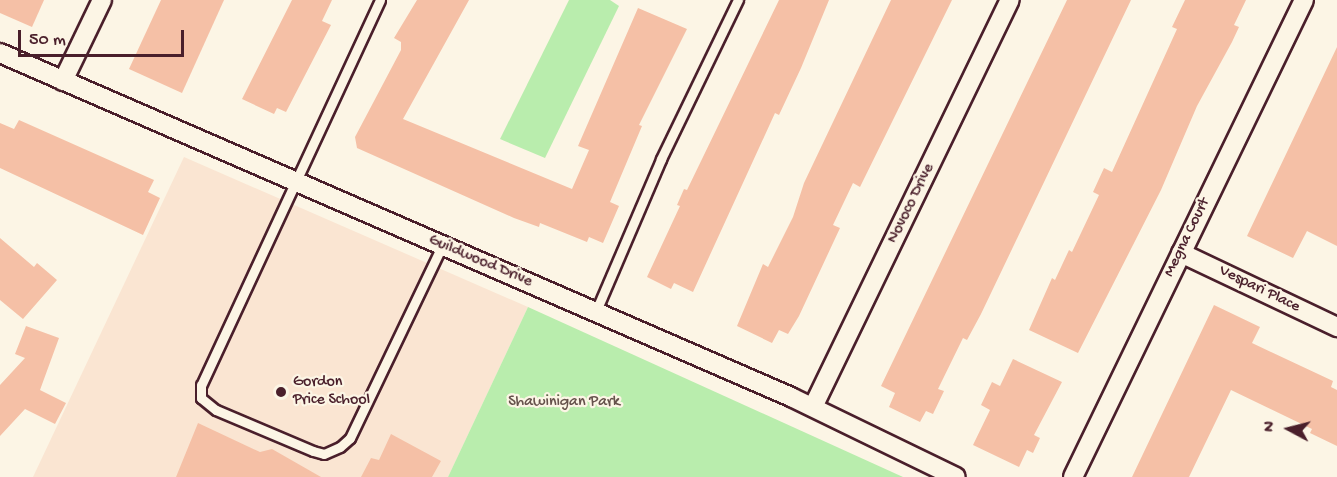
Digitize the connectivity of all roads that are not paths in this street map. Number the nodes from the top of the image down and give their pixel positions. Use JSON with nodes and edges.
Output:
{"nodes":[{"id":1,"x":102,"y":0,"type":"edge"},
{"id":2,"x":380,"y":0,"type":"edge"},
{"id":3,"x":738,"y":0,"type":"edge"},
{"id":4,"x":1010,"y":0,"type":"edge"},
{"id":5,"x":1304,"y":0,"type":"edge"},
{"id":6,"x":0,"y":53,"type":"edge"},
{"id":7,"x":63,"y":81,"type":"junction"},
{"id":8,"x":296,"y":184,"type":"junction"},
{"id":9,"x":442,"y":246,"type":"junction"},
{"id":10,"x":1180,"y":253,"type":"junction"},
{"id":11,"x":596,"y":311,"type":"junction"},
{"id":12,"x":1337,"y":327,"type":"edge"},
{"id":13,"x":813,"y":407,"type":"junction"},
{"id":14,"x":956,"y":477,"type":"edge"},
{"id":15,"x":1073,"y":477,"type":"edge"}],
"edges":[{"from":1,"to":7,"type":"street"},
{"from":2,"to":8,"type":"lane"},
{"from":3,"to":11,"type":"lane"},
{"from":4,"to":13,"type":"street","name":"Novoco Drive"},
{"from":5,"to":10,"type":"street","name":"Megna Court"},
{"from":6,"to":7,"type":"street","name":"Guildwood Drive"},
{"from":7,"to":8,"type":"street","name":"Guildwood Drive"},
{"from":8,"to":9,"type":"street","name":"Guildwood Drive"},
{"from":8,"to":9,"type":"lane"},
{"from":9,"to":11,"type":"street","name":"Guildwood Drive"},
{"from":10,"to":12,"type":"street","name":"Vespari Place"},
{"from":10,"to":15,"type":"street","name":"Megna Court"},
{"from":11,"to":13,"type":"street","name":"Guildwood Drive"},
{"from":13,"to":14,"type":"street","name":"Guildwood Drive"}]}
